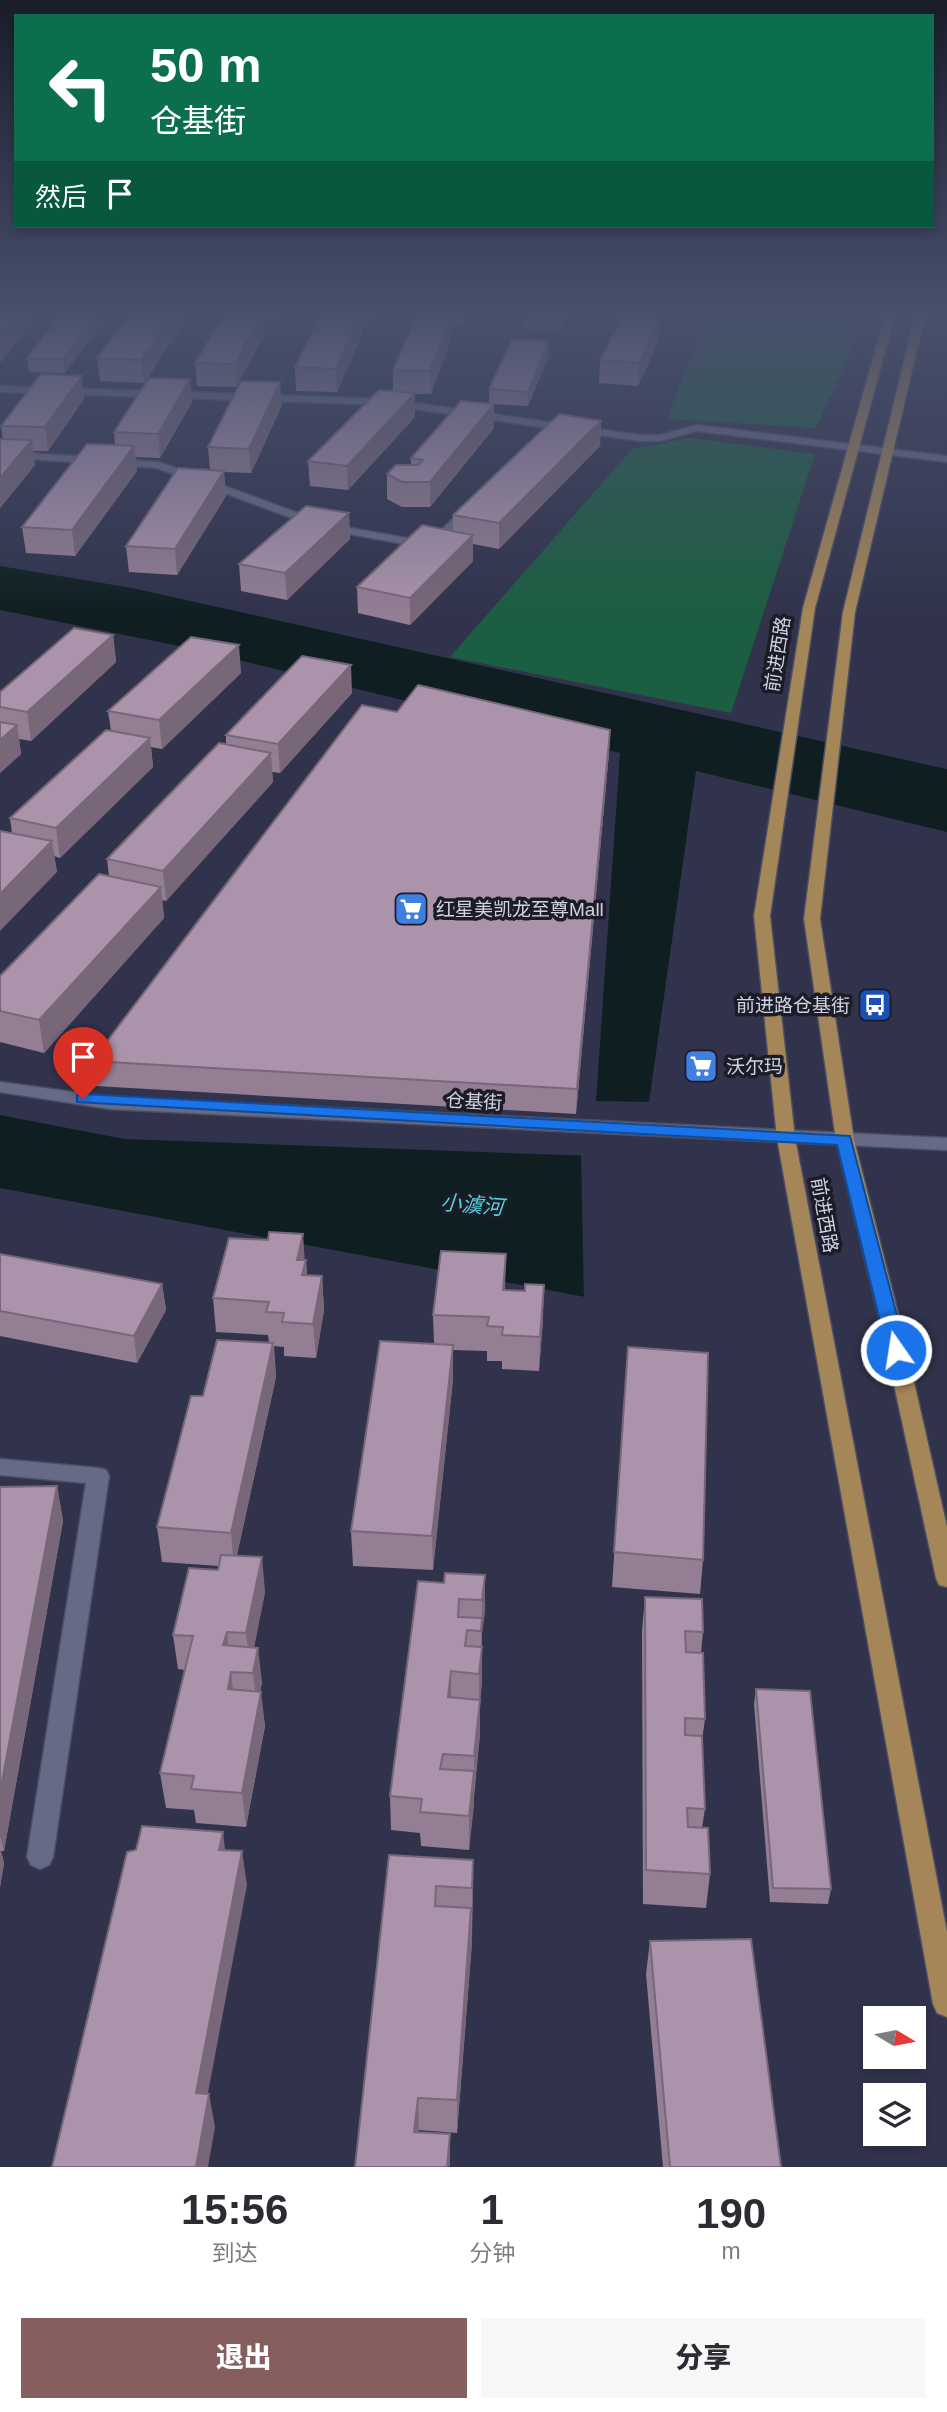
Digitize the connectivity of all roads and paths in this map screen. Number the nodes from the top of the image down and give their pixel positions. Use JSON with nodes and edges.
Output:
{"nodes":[{"id":1,"x":467,"y":413,"type":"edge"},
{"id":2,"x":864,"y":413,"type":"edge"},
{"id":3,"x":896,"y":413,"type":"edge"},
{"id":4,"x":553,"y":425,"type":"junction"},
{"id":5,"x":544,"y":434,"type":"edge"},
{"id":6,"x":854,"y":449,"type":"junction"},
{"id":7,"x":887,"y":452,"type":"junction"},
{"id":8,"x":0,"y":454,"type":"edge"},
{"id":9,"x":947,"y":458,"type":"edge"},
{"id":10,"x":479,"y":499,"type":"edge"},
{"id":11,"x":0,"y":1087,"type":"edge"},
{"id":12,"x":786,"y":1138,"type":"junction"},
{"id":13,"x":845,"y":1140,"type":"junction"},
{"id":14,"x":947,"y":1144,"type":"edge"},
{"id":15,"x":0,"y":1467,"type":"edge"},
{"id":16,"x":947,"y":1578,"type":"edge"},
{"id":17,"x":40,"y":1857,"type":"dead end"},
{"id":18,"x":947,"y":2004,"type":"edge"}],
"edges":[{"from":1,"to":4,"type":"street"},
{"from":2,"to":6,"type":"main road","name":"前进西路"},
{"from":3,"to":7,"type":"main road","name":"前进西路"},
{"from":4,"to":5,"type":"street"},
{"from":4,"to":6,"type":"street"},
{"from":6,"to":7,"type":"street"},
{"from":6,"to":12,"type":"main road","name":"前进西路"},
{"from":7,"to":9,"type":"street"},
{"from":7,"to":13,"type":"main road","name":"前进西路"},
{"from":8,"to":10,"type":"street"},
{"from":11,"to":12,"type":"street","name":"仓基街"},
{"from":12,"to":13,"type":"street","name":"仓基街"},
{"from":12,"to":18,"type":"main road","name":"前进西路"},
{"from":13,"to":14,"type":"street","name":"仓基街"},
{"from":13,"to":16,"type":"main road","name":"前进西路"},
{"from":15,"to":17,"type":"street"}]}
